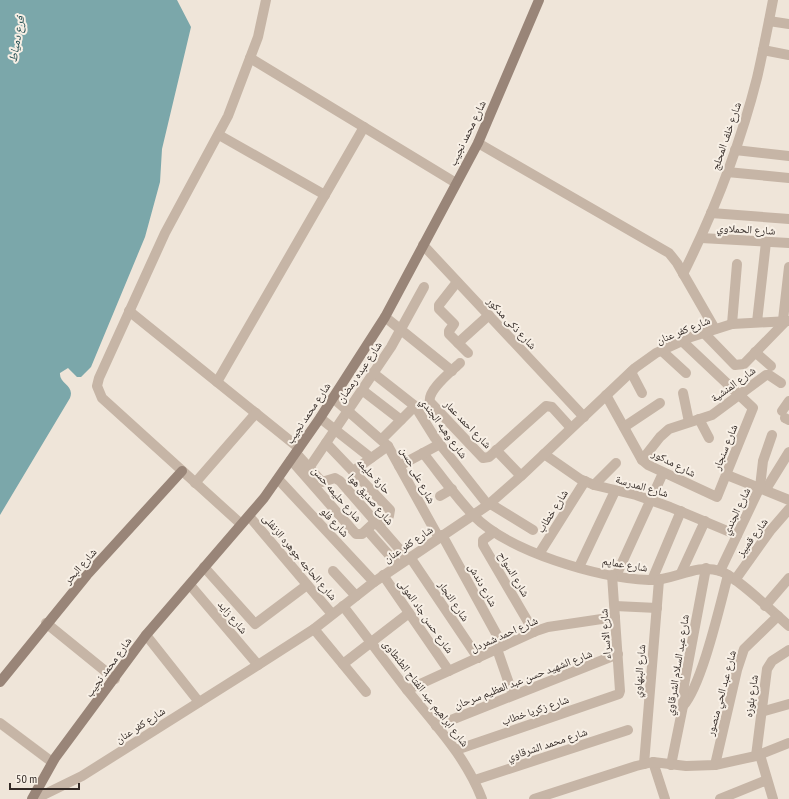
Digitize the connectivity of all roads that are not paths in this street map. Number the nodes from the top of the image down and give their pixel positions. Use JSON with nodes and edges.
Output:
{"nodes":[{"id":1,"x":266,"y":0,"type":"edge"},
{"id":2,"x":539,"y":0,"type":"edge"},
{"id":3,"x":774,"y":0,"type":"edge"},
{"id":4,"x":769,"y":20,"type":"junction"},
{"id":5,"x":789,"y":24,"type":"edge"},
{"id":6,"x":763,"y":50,"type":"junction"},
{"id":7,"x":789,"y":55,"type":"edge"},
{"id":8,"x":250,"y":58,"type":"junction"},
{"id":9,"x":364,"y":127,"type":"junction"},
{"id":10,"x":219,"y":135,"type":"junction"},
{"id":11,"x":478,"y":143,"type":"junction"},
{"id":12,"x":735,"y":150,"type":"junction"},
{"id":13,"x":789,"y":156,"type":"edge"},
{"id":14,"x":726,"y":172,"type":"junction"},
{"id":15,"x":789,"y":178,"type":"edge"},
{"id":16,"x":456,"y":183,"type":"junction"},
{"id":17,"x":325,"y":195,"type":"junction"},
{"id":18,"x":711,"y":213,"type":"junction"},
{"id":19,"x":789,"y":218,"type":"edge"},
{"id":20,"x":701,"y":238,"type":"junction"},
{"id":21,"x":766,"y":242,"type":"junction"},
{"id":22,"x":789,"y":243,"type":"edge"},
{"id":23,"x":423,"y":245,"type":"junction"},
{"id":24,"x":737,"y":264,"type":"dead end"},
{"id":25,"x":789,"y":267,"type":"edge"},
{"id":26,"x":683,"y":274,"type":"junction"},
{"id":27,"x":457,"y":282,"type":"junction"},
{"id":28,"x":424,"y":287,"type":"dead end"},
{"id":29,"x":129,"y":311,"type":"junction"},
{"id":30,"x":489,"y":315,"type":"junction"},
{"id":31,"x":385,"y":317,"type":"junction"},
{"id":32,"x":786,"y":321,"type":"edge"},
{"id":33,"x":757,"y":322,"type":"junction"},
{"id":34,"x":732,"y":324,"type":"junction"},
{"id":35,"x":401,"y":329,"type":"junction"},
{"id":36,"x":716,"y":329,"type":"junction"},
{"id":37,"x":704,"y":333,"type":"junction"},
{"id":38,"x":682,"y":341,"type":"junction"},
{"id":39,"x":458,"y":343,"type":"junction"},
{"id":40,"x":662,"y":351,"type":"junction"},
{"id":41,"x":755,"y":352,"type":"junction"},
{"id":42,"x":468,"y":353,"type":"dead end"},
{"id":43,"x":460,"y":363,"type":"dead end"},
{"id":44,"x":771,"y":366,"type":"dead end"},
{"id":45,"x":452,"y":371,"type":"junction"},
{"id":46,"x":630,"y":372,"type":"junction"},
{"id":47,"x":374,"y":373,"type":"junction"},
{"id":48,"x":686,"y":373,"type":"dead end"},
{"id":49,"x":217,"y":382,"type":"junction"},
{"id":50,"x":781,"y":383,"type":"dead end"},
{"id":51,"x":362,"y":390,"type":"junction"},
{"id":52,"x":642,"y":393,"type":"dead end"},
{"id":53,"x":683,"y":393,"type":"dead end"},
{"id":54,"x":606,"y":395,"type":"junction"},
{"id":55,"x":738,"y":395,"type":"junction"},
{"id":56,"x":333,"y":398,"type":"junction"},
{"id":57,"x":789,"y":401,"type":"edge"},
{"id":58,"x":660,"y":403,"type":"dead end"},
{"id":59,"x":415,"y":406,"type":"junction"},
{"id":60,"x":348,"y":411,"type":"junction"},
{"id":61,"x":256,"y":413,"type":"junction"},
{"id":62,"x":785,"y":416,"type":"edge"},
{"id":63,"x":584,"y":417,"type":"junction"},
{"id":64,"x":320,"y":418,"type":"junction"},
{"id":65,"x":401,"y":420,"type":"junction"},
{"id":66,"x":694,"y":420,"type":"junction"},
{"id":67,"x":624,"y":427,"type":"junction"},
{"id":68,"x":571,"y":428,"type":"junction"},
{"id":69,"x":335,"y":430,"type":"junction"},
{"id":70,"x":772,"y":435,"type":"dead end"},
{"id":71,"x":709,"y":438,"type":"dead end"},
{"id":72,"x":326,"y":442,"type":"junction"},
{"id":73,"x":385,"y":442,"type":"junction"},
{"id":74,"x":440,"y":444,"type":"junction"},
{"id":75,"x":496,"y":450,"type":"junction"},
{"id":76,"x":789,"y":452,"type":"edge"},
{"id":77,"x":423,"y":453,"type":"junction"},
{"id":78,"x":295,"y":454,"type":"junction"},
{"id":79,"x":544,"y":454,"type":"junction"},
{"id":80,"x":371,"y":458,"type":"junction"},
{"id":81,"x":642,"y":460,"type":"junction"},
{"id":82,"x":616,"y":463,"type":"dead end"},
{"id":83,"x":399,"y":466,"type":"junction"},
{"id":84,"x":309,"y":468,"type":"junction"},
{"id":85,"x":182,"y":471,"type":"junction"},
{"id":86,"x":353,"y":471,"type":"junction"},
{"id":87,"x":663,"y":473,"type":"junction"},
{"id":88,"x":727,"y":475,"type":"junction"},
{"id":89,"x":521,"y":476,"type":"junction"},
{"id":90,"x":278,"y":479,"type":"junction"},
{"id":91,"x":195,"y":483,"type":"junction"},
{"id":92,"x":589,"y":483,"type":"junction"},
{"id":93,"x":763,"y":488,"type":"junction"},
{"id":94,"x":452,"y":489,"type":"junction"},
{"id":95,"x":615,"y":491,"type":"junction"},
{"id":96,"x":719,"y":495,"type":"joint"},
{"id":97,"x":440,"y":496,"type":"dead end"},
{"id":98,"x":651,"y":500,"type":"junction"},
{"id":99,"x":789,"y":500,"type":"edge"},
{"id":100,"x":488,"y":504,"type":"junction"},
{"id":101,"x":789,"y":509,"type":"edge"},
{"id":102,"x":681,"y":511,"type":"junction"},
{"id":103,"x":473,"y":515,"type":"junction"},
{"id":104,"x":249,"y":516,"type":"junction"},
{"id":105,"x":705,"y":521,"type":"junction"},
{"id":106,"x":376,"y":523,"type":"junction"},
{"id":107,"x":241,"y":524,"type":"junction"},
{"id":108,"x":367,"y":530,"type":"junction"},
{"id":109,"x":533,"y":530,"type":"dead end"},
{"id":110,"x":494,"y":532,"type":"junction"},
{"id":111,"x":737,"y":535,"type":"junction"},
{"id":112,"x":440,"y":536,"type":"junction"},
{"id":113,"x":539,"y":554,"type":"junction"},
{"id":114,"x":409,"y":558,"type":"junction"},
{"id":115,"x":398,"y":565,"type":"junction"},
{"id":116,"x":204,"y":567,"type":"junction"},
{"id":117,"x":579,"y":567,"type":"junction"},
{"id":118,"x":706,"y":568,"type":"junction"},
{"id":119,"x":334,"y":571,"type":"dead end"},
{"id":120,"x":681,"y":573,"type":"junction"},
{"id":121,"x":383,"y":575,"type":"junction"},
{"id":122,"x":728,"y":575,"type":"junction"},
{"id":123,"x":614,"y":576,"type":"junction"},
{"id":124,"x":789,"y":578,"type":"edge"},
{"id":125,"x":655,"y":580,"type":"junction"},
{"id":126,"x":374,"y":582,"type":"junction"},
{"id":127,"x":307,"y":584,"type":"junction"},
{"id":128,"x":190,"y":585,"type":"junction"},
{"id":129,"x":356,"y":596,"type":"junction"},
{"id":130,"x":343,"y":606,"type":"junction"},
{"id":131,"x":615,"y":606,"type":"junction"},
{"id":132,"x":765,"y":606,"type":"junction"},
{"id":133,"x":656,"y":608,"type":"junction"},
{"id":134,"x":409,"y":613,"type":"junction"},
{"id":135,"x":332,"y":614,"type":"junction"},
{"id":136,"x":778,"y":616,"type":"junction"},
{"id":137,"x":615,"y":617,"type":"junction"},
{"id":138,"x":46,"y":623,"type":"junction"},
{"id":139,"x":789,"y":626,"type":"edge"},
{"id":140,"x":314,"y":629,"type":"junction"},
{"id":141,"x":534,"y":632,"type":"junction"},
{"id":142,"x":146,"y":635,"type":"junction"},
{"id":143,"x":370,"y":641,"type":"junction"},
{"id":144,"x":500,"y":648,"type":"junction"},
{"id":145,"x":789,"y":650,"type":"edge"},
{"id":146,"x":618,"y":654,"type":"junction"},
{"id":147,"x":478,"y":658,"type":"junction"},
{"id":148,"x":343,"y":664,"type":"junction"},
{"id":149,"x":258,"y":665,"type":"junction"},
{"id":150,"x":449,"y":671,"type":"junction"},
{"id":151,"x":115,"y":679,"type":"junction"},
{"id":152,"x":0,"y":682,"type":"edge"},
{"id":153,"x":407,"y":690,"type":"junction"},
{"id":154,"x":620,"y":691,"type":"joint"},
{"id":155,"x":366,"y":692,"type":"dead end"},
{"id":156,"x":513,"y":695,"type":"junction"},
{"id":157,"x":199,"y":702,"type":"junction"},
{"id":158,"x":789,"y":704,"type":"edge"},
{"id":159,"x":683,"y":706,"type":"junction"},
{"id":160,"x":761,"y":712,"type":"junction"},
{"id":161,"x":0,"y":723,"type":"edge"},
{"id":162,"x":436,"y":726,"type":"junction"},
{"id":163,"x":628,"y":730,"type":"dead end"},
{"id":164,"x":789,"y":743,"type":"edge"},
{"id":165,"x":456,"y":750,"type":"junction"},
{"id":166,"x":758,"y":755,"type":"junction"},
{"id":167,"x":52,"y":762,"type":"junction"},
{"id":168,"x":648,"y":763,"type":"junction"},
{"id":169,"x":671,"y":765,"type":"junction"},
{"id":170,"x":715,"y":765,"type":"junction"},
{"id":171,"x":475,"y":780,"type":"junction"},
{"id":172,"x":767,"y":780,"type":"junction"},
{"id":173,"x":39,"y":798,"type":"edge"},
{"id":174,"x":482,"y":799,"type":"edge"},
{"id":175,"x":534,"y":799,"type":"edge"},
{"id":176,"x":665,"y":799,"type":"edge"},
{"id":177,"x":720,"y":799,"type":"edge"},
{"id":178,"x":772,"y":799,"type":"edge"}],
"edges":[{"from":1,"to":8,"type":"street"},
{"from":2,"to":11,"type":"street","name":"شارع محمد نجيب"},
{"from":3,"to":4,"type":"street","name":"شارع خلف المحلج"},
{"from":4,"to":5,"type":"street"},
{"from":4,"to":6,"type":"street","name":"شارع خلف المحلج"},
{"from":6,"to":7,"type":"street"},
{"from":6,"to":12,"type":"street","name":"شارع خلف المحلج"},
{"from":8,"to":9,"type":"street"},
{"from":8,"to":10,"type":"street"},
{"from":9,"to":16,"type":"street"},
{"from":9,"to":17,"type":"street"},
{"from":10,"to":17,"type":"street"},
{"from":10,"to":29,"type":"street"},
{"from":11,"to":16,"type":"street","name":"شارع محمد نجيب"},
{"from":11,"to":26,"type":"street"},
{"from":12,"to":13,"type":"street"},
{"from":12,"to":14,"type":"street","name":"شارع خلف المحلج"},
{"from":14,"to":15,"type":"street"},
{"from":14,"to":18,"type":"street","name":"شارع خلف المحلج"},
{"from":16,"to":23,"type":"street","name":"شارع محمد نجيب"},
{"from":17,"to":49,"type":"street"},
{"from":18,"to":19,"type":"street"},
{"from":18,"to":20,"type":"street","name":"شارع خلف المحلج"},
{"from":20,"to":21,"type":"street","name":"شارع الحملاوي"},
{"from":20,"to":26,"type":"street","name":"شارع خلف المحلج"},
{"from":21,"to":22,"type":"street","name":"شارع الحملاوي"},
{"from":21,"to":33,"type":"street"},
{"from":23,"to":27,"type":"street","name":"شارع ذكى مدكور"},
{"from":23,"to":31,"type":"street","name":"شارع محمد نجيب"},
{"from":24,"to":34,"type":"street"},
{"from":25,"to":32,"type":"street"},
{"from":26,"to":36,"type":"street"},
{"from":27,"to":30,"type":"street","name":"شارع ذكى مدكور"},
{"from":27,"to":39,"type":"street"},
{"from":28,"to":35,"type":"street","name":"شارع عبده رمضان"},
{"from":29,"to":49,"type":"street"},
{"from":29,"to":85,"type":"street"},
{"from":30,"to":39,"type":"street"},
{"from":30,"to":63,"type":"street","name":"شارع ذكى مدكور"},
{"from":31,"to":35,"type":"street"},
{"from":31,"to":56,"type":"street","name":"شارع محمد نجيب"},
{"from":32,"to":33,"type":"street","name":"شارع كفر عنان"},
{"from":32,"to":41,"type":"street"},
{"from":33,"to":34,"type":"street","name":"شارع كفر عنان"},
{"from":34,"to":36,"type":"street","name":"شارع كفر عنان"},
{"from":35,"to":45,"type":"street"},
{"from":35,"to":47,"type":"street","name":"شارع عبده رمضان"},
{"from":36,"to":37,"type":"street","name":"شارع كفر عنان"},
{"from":37,"to":38,"type":"street","name":"شارع كفر عنان"},
{"from":37,"to":41,"type":"street"},
{"from":38,"to":40,"type":"street","name":"شارع كفر عنان"},
{"from":38,"to":55,"type":"street"},
{"from":39,"to":42,"type":"street"},
{"from":40,"to":46,"type":"street","name":"شارع كفر عنان"},
{"from":40,"to":48,"type":"street"},
{"from":41,"to":44,"type":"street"},
{"from":43,"to":45,"type":"street","name":"شارع احمد عمار"},
{"from":45,"to":75,"type":"street","name":"شارع احمد عمار"},
{"from":46,"to":52,"type":"street"},
{"from":46,"to":54,"type":"street","name":"شارع كفر عنان"},
{"from":47,"to":51,"type":"street","name":"شارع عبده رمضان"},
{"from":47,"to":59,"type":"street","name":"شارع وهبه الجندي"},
{"from":49,"to":61,"type":"street"},
{"from":50,"to":55,"type":"street","name":"شارع المنشية"},
{"from":51,"to":60,"type":"street","name":"شارع عبده رمضان"},
{"from":51,"to":65,"type":"street"},
{"from":53,"to":66,"type":"street"},
{"from":54,"to":63,"type":"street","name":"شارع كفر عنان"},
{"from":54,"to":67,"type":"street","name":"شارع مدكور"},
{"from":55,"to":66,"type":"street","name":"شارع المنشية"},
{"from":55,"to":88,"type":"street","name":"شارع سنجار"},
{"from":56,"to":60,"type":"street","name":"شارع على حسن"},
{"from":56,"to":64,"type":"street","name":"شارع محمد نجيب"},
{"from":57,"to":62,"type":"street"},
{"from":58,"to":67,"type":"street"},
{"from":59,"to":65,"type":"street"},
{"from":59,"to":74,"type":"street","name":"شارع وهبه الجندي"},
{"from":60,"to":69,"type":"street","name":"شارع عبده رمضان"},
{"from":60,"to":73,"type":"street","name":"شارع على حسن"},
{"from":61,"to":78,"type":"street"},
{"from":61,"to":91,"type":"street"},
{"from":63,"to":68,"type":"street","name":"شارع كفر عنان"},
{"from":64,"to":69,"type":"street"},
{"from":64,"to":78,"type":"street","name":"شارع محمد نجيب"},
{"from":65,"to":73,"type":"street"},
{"from":66,"to":71,"type":"street"},
{"from":66,"to":81,"type":"street","name":"شارع المنشية"},
{"from":67,"to":81,"type":"street","name":"شارع مدكور"},
{"from":68,"to":75,"type":"street","name":"شارع احمد عمار"},
{"from":68,"to":79,"type":"street","name":"شارع كفر عنان"},
{"from":69,"to":72,"type":"street","name":"شارع عبده رمضان"},
{"from":69,"to":80,"type":"street"},
{"from":70,"to":93,"type":"street","name":"شارع الجندي"},
{"from":72,"to":84,"type":"street","name":"شارع عبده رمضان"},
{"from":72,"to":86,"type":"street","name":"حارة حليمه"},
{"from":73,"to":80,"type":"street"},
{"from":73,"to":83,"type":"street","name":"شارع على حسن"},
{"from":74,"to":77,"type":"street"},
{"from":74,"to":100,"type":"street","name":"شارع وهبه الجندي"},
{"from":75,"to":89,"type":"street"},
{"from":76,"to":93,"type":"street"},
{"from":77,"to":83,"type":"street"},
{"from":77,"to":94,"type":"street","name":"شارع عمايم"},
{"from":78,"to":84,"type":"street","name":"شارع صديق هوا"},
{"from":78,"to":90,"type":"street","name":"شارع محمد نجيب"},
{"from":78,"to":108,"type":"street","name":"شارع حليمه حسن"},
{"from":79,"to":89,"type":"street","name":"شارع كفر عنان"},
{"from":79,"to":92,"type":"street","name":"شارع المدرسة"},
{"from":80,"to":86,"type":"street"},
{"from":81,"to":87,"type":"street","name":"شارع مدكور"},
{"from":82,"to":92,"type":"street","name":"شارع خطاب"},
{"from":83,"to":112,"type":"street","name":"شارع على حسن"},
{"from":84,"to":106,"type":"street","name":"شارع صديق هوا"},
{"from":85,"to":91,"type":"street"},
{"from":85,"to":138,"type":"street","name":"شارع البحر"},
{"from":86,"to":106,"type":"street","name":"حارة حليمه"},
{"from":87,"to":96,"type":"street","name":"شارع مدكور"},
{"from":87,"to":98,"type":"street"},
{"from":88,"to":93,"type":"street"},
{"from":88,"to":96,"type":"street","name":"شارع سنجار"},
{"from":89,"to":100,"type":"street","name":"شارع كفر عنان"},
{"from":90,"to":104,"type":"street","name":"شارع محمد نجيب"},
{"from":90,"to":126,"type":"street","name":"شارع فلو"},
{"from":91,"to":107,"type":"street"},
{"from":92,"to":95,"type":"street","name":"شارع المدرسة"},
{"from":92,"to":113,"type":"street","name":"شارع خطاب"},
{"from":93,"to":99,"type":"street"},
{"from":93,"to":111,"type":"street","name":"شارع الجندي"},
{"from":94,"to":97,"type":"street"},
{"from":94,"to":103,"type":"street","name":"شارع عمايم"},
{"from":95,"to":98,"type":"street","name":"شارع المدرسة"},
{"from":95,"to":117,"type":"street"},
{"from":98,"to":102,"type":"street","name":"شارع المدرسة"},
{"from":98,"to":123,"type":"street"},
{"from":100,"to":103,"type":"street","name":"شارع كفر عنان"},
{"from":100,"to":109,"type":"street"},
{"from":101,"to":122,"type":"street","name":"شارع قمبيز"},
{"from":102,"to":105,"type":"street","name":"شارع المدرسة"},
{"from":102,"to":125,"type":"street","name":"شارع البنهاوي"},
{"from":103,"to":110,"type":"street","name":"شارع عمايم"},
{"from":103,"to":112,"type":"street","name":"شارع كفر عنان"},
{"from":104,"to":107,"type":"street","name":"شارع محمد نجيب"},
{"from":104,"to":127,"type":"street","name":"شارع الحاجه جوهره الزنفلى"},
{"from":105,"to":111,"type":"street","name":"شارع المدرسة"},
{"from":105,"to":120,"type":"street"},
{"from":106,"to":108,"type":"street","name":"شارع حليمه حسن"},
{"from":106,"to":114,"type":"street","name":"شارع صديق هوا"},
{"from":107,"to":116,"type":"street","name":"شارع محمد نجيب"},
{"from":108,"to":115,"type":"street","name":"شارع حليمه حسن"},
{"from":110,"to":113,"type":"street","name":"شارع عمايم"},
{"from":110,"to":141,"type":"street","name":"شارع السواح"},
{"from":111,"to":122,"type":"street","name":"شارع الجندي"},
{"from":112,"to":114,"type":"street","name":"شارع كفر عنان"},
{"from":112,"to":144,"type":"street","name":"شارع دندش"},
{"from":113,"to":117,"type":"street","name":"شارع عمايم"},
{"from":114,"to":115,"type":"street","name":"شارع كفر عنان"},
{"from":114,"to":147,"type":"street","name":"شارع النجار"},
{"from":115,"to":121,"type":"street","name":"شارع كفر عنان"},
{"from":116,"to":127,"type":"street"},
{"from":116,"to":128,"type":"street","name":"شارع محمد نجيب"},
{"from":117,"to":123,"type":"street","name":"شارع عمايم"},
{"from":118,"to":120,"type":"street","name":"شارع عمايم"},
{"from":118,"to":122,"type":"street","name":"شارع عمايم"},
{"from":118,"to":159,"type":"street","name":"شارع عبد السلام الشرقاوي"},
{"from":119,"to":129,"type":"street"},
{"from":120,"to":125,"type":"street","name":"شارع عمايم"},
{"from":121,"to":126,"type":"street","name":"شارع كفر عنان"},
{"from":121,"to":134,"type":"street","name":"شارع حسن جاد المولى"},
{"from":122,"to":132,"type":"street","name":"شارع عمايم"},
{"from":122,"to":159,"type":"street"},
{"from":123,"to":125,"type":"street","name":"شارع عمايم"},
{"from":123,"to":131,"type":"street","name":"شارع الاسراء"},
{"from":124,"to":132,"type":"street"},
{"from":125,"to":133,"type":"street","name":"شارع البنهاوي"},
{"from":126,"to":129,"type":"street","name":"شارع كفر عنان"},
{"from":127,"to":135,"type":"street","name":"شارع الحاجه جوهره الزنفلى"},
{"from":128,"to":142,"type":"street","name":"شارع محمد نجيب"},
{"from":128,"to":149,"type":"street","name":"شارع زايد"},
{"from":129,"to":130,"type":"street","name":"شارع كفر عنان"},
{"from":130,"to":135,"type":"street","name":"شارع كفر عنان"},
{"from":130,"to":143,"type":"street","name":"شارع ابراهيم عبد الفتاح الطنطاوى"},
{"from":131,"to":133,"type":"street"},
{"from":131,"to":137,"type":"street","name":"شارع الاسراء"},
{"from":132,"to":136,"type":"street","name":"شارع عمايم"},
{"from":133,"to":168,"type":"street","name":"شارع البنهاوي"},
{"from":134,"to":143,"type":"street"},
{"from":134,"to":150,"type":"street","name":"شارع حسن جاد المولى"},
{"from":135,"to":140,"type":"street","name":"شارع كفر عنان"},
{"from":136,"to":139,"type":"street","name":"شارع عمايم"},
{"from":136,"to":170,"type":"street","name":"شارع عبد الحي منصور"},
{"from":137,"to":141,"type":"street","name":"شارع احمد شمردل"},
{"from":137,"to":146,"type":"street","name":"شارع الاسراء"},
{"from":138,"to":151,"type":"street"},
{"from":138,"to":152,"type":"street","name":"شارع البحر"},
{"from":140,"to":148,"type":"street"},
{"from":140,"to":149,"type":"street","name":"شارع كفر عنان"},
{"from":141,"to":144,"type":"street","name":"شارع احمد شمردل"},
{"from":142,"to":151,"type":"street","name":"شارع محمد نجيب"},
{"from":142,"to":157,"type":"street"},
{"from":143,"to":148,"type":"street"},
{"from":143,"to":153,"type":"street","name":"شارع ابراهيم عبد الفتاح الطنطاوى"},
{"from":144,"to":147,"type":"street","name":"شارع احمد شمردل"},
{"from":144,"to":156,"type":"street","name":"شارع دندش"},
{"from":145,"to":160,"type":"street","name":"شارع بلوزه"},
{"from":146,"to":154,"type":"street","name":"شارع الاسراء"},
{"from":146,"to":156,"type":"street","name":"شارع الشهيد حسن عبد العظيم سرحان"},
{"from":147,"to":150,"type":"street","name":"شارع احمد شمردل"},
{"from":148,"to":155,"type":"street"},
{"from":149,"to":157,"type":"street","name":"شارع كفر عنان"},
{"from":150,"to":153,"type":"street","name":"شارع احمد شمردل"},
{"from":151,"to":167,"type":"street","name":"شارع محمد نجيب"},
{"from":153,"to":162,"type":"street","name":"شارع ابراهيم عبد الفتاح الطنطاوى"},
{"from":154,"to":165,"type":"street","name":"شارع زكريا خطاب"},
{"from":156,"to":162,"type":"street","name":"شارع الشهيد حسن عبد العظيم سرحان"},
{"from":157,"to":173,"type":"street","name":"شارع كفر عنان"},
{"from":158,"to":160,"type":"street"},
{"from":159,"to":169,"type":"street","name":"شارع عبد السلام الشرقاوي"},
{"from":160,"to":166,"type":"street","name":"شارع بلوزه"},
{"from":161,"to":167,"type":"street"},
{"from":162,"to":165,"type":"street","name":"شارع ابراهيم عبد الفتاح الطنطاوى"},
{"from":163,"to":171,"type":"street","name":"شارع محمد الشرقاوي"},
{"from":164,"to":166,"type":"street"},
{"from":165,"to":171,"type":"street","name":"شارع ابراهيم عبد الفتاح الطنطاوى"},
{"from":166,"to":170,"type":"street"},
{"from":166,"to":172,"type":"street"},
{"from":167,"to":173,"type":"street","name":"شارع محمد نجيب"},
{"from":168,"to":169,"type":"street"},
{"from":168,"to":175,"type":"street"},
{"from":168,"to":176,"type":"street"},
{"from":169,"to":170,"type":"street"},
{"from":171,"to":174,"type":"street","name":"شارع ابراهيم عبد الفتاح الطنطاوى"},
{"from":172,"to":177,"type":"street"},
{"from":172,"to":178,"type":"street"}]}
